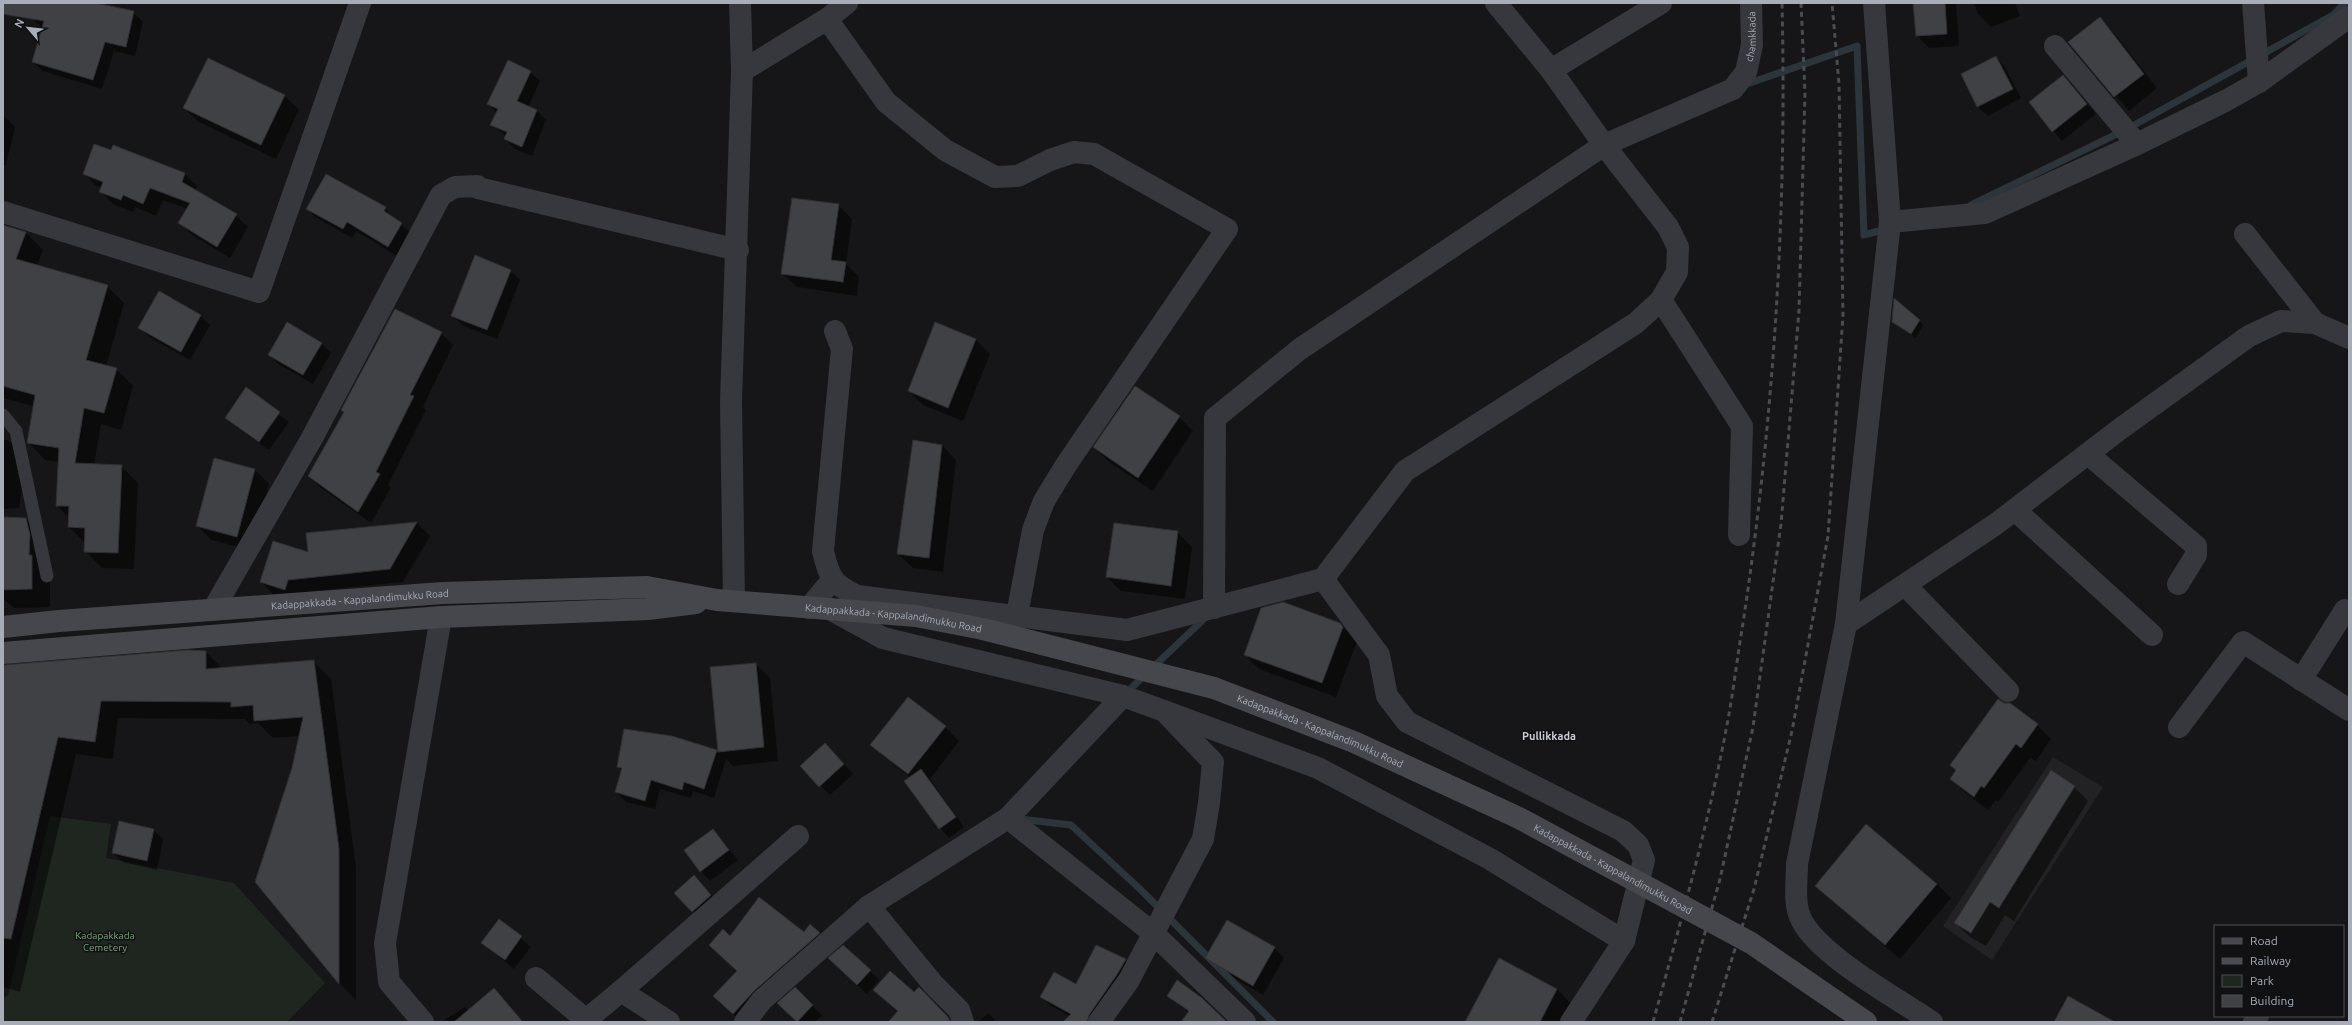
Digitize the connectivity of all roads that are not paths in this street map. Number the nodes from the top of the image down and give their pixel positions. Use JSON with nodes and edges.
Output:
{"nodes":[{"id":1,"x":360,"y":3,"type":"edge"},
{"id":2,"x":740,"y":3,"type":"edge"},
{"id":3,"x":847,"y":3,"type":"edge"},
{"id":4,"x":1496,"y":3,"type":"edge"},
{"id":5,"x":1661,"y":3,"type":"edge"},
{"id":6,"x":1751,"y":3,"type":"edge"},
{"id":7,"x":1874,"y":3,"type":"edge"},
{"id":8,"x":2253,"y":3,"type":"edge"},
{"id":9,"x":2349,"y":17,"type":"edge"},
{"id":10,"x":827,"y":19,"type":"junction"},
{"id":11,"x":2055,"y":46,"type":"dead end"},
{"id":12,"x":1551,"y":70,"type":"junction"},
{"id":13,"x":742,"y":71,"type":"junction"},
{"id":14,"x":2259,"y":82,"type":"junction"},
{"id":15,"x":2137,"y":144,"type":"junction"},
{"id":16,"x":1604,"y":145,"type":"junction"},
{"id":17,"x":3,"y":212,"type":"edge"},
{"id":18,"x":1890,"y":222,"type":"junction"},
{"id":19,"x":2245,"y":234,"type":"dead end"},
{"id":20,"x":738,"y":250,"type":"junction"},
{"id":21,"x":1661,"y":300,"type":"junction"},
{"id":22,"x":2315,"y":323,"type":"junction"},
{"id":23,"x":835,"y":331,"type":"dead end"},
{"id":24,"x":2349,"y":338,"type":"edge"},
{"id":25,"x":3,"y":415,"type":"edge"},
{"id":26,"x":2088,"y":454,"type":"junction"},
{"id":27,"x":2015,"y":510,"type":"junction"},
{"id":28,"x":1739,"y":535,"type":"dead end"},
{"id":29,"x":47,"y":576,"type":"dead end"},
{"id":30,"x":833,"y":579,"type":"junction"},
{"id":31,"x":1323,"y":579,"type":"junction"},
{"id":32,"x":2178,"y":584,"type":"dead end"},
{"id":33,"x":1905,"y":585,"type":"junction"},
{"id":34,"x":726,"y":600,"type":"junction"},
{"id":35,"x":820,"y":608,"type":"junction"},
{"id":36,"x":1214,"y":608,"type":"junction"},
{"id":37,"x":213,"y":610,"type":"junction"},
{"id":38,"x":2349,"y":613,"type":"edge"},
{"id":39,"x":1017,"y":615,"type":"junction"},
{"id":40,"x":441,"y":617,"type":"junction"},
{"id":41,"x":1846,"y":624,"type":"junction"},
{"id":42,"x":3,"y":627,"type":"edge"},
{"id":43,"x":2152,"y":634,"type":"dead end"},
{"id":44,"x":3,"y":653,"type":"edge"},
{"id":45,"x":2300,"y":680,"type":"junction"},
{"id":46,"x":2008,"y":691,"type":"dead end"},
{"id":47,"x":1123,"y":696,"type":"junction"},
{"id":48,"x":2349,"y":710,"type":"edge"},
{"id":49,"x":1164,"y":712,"type":"junction"},
{"id":50,"x":2179,"y":727,"type":"dead end"},
{"id":51,"x":1008,"y":818,"type":"junction"},
{"id":52,"x":798,"y":836,"type":"dead end"},
{"id":53,"x":869,"y":906,"type":"junction"},
{"id":54,"x":1153,"y":933,"type":"junction"},
{"id":55,"x":1624,"y":941,"type":"junction"},
{"id":56,"x":536,"y":978,"type":"dead end"},
{"id":57,"x":622,"y":991,"type":"junction"},
{"id":58,"x":423,"y":1022,"type":"edge"},
{"id":59,"x":669,"y":1022,"type":"edge"},
{"id":60,"x":745,"y":1022,"type":"edge"},
{"id":61,"x":963,"y":1022,"type":"edge"},
{"id":62,"x":1099,"y":1022,"type":"edge"},
{"id":63,"x":1245,"y":1022,"type":"edge"},
{"id":64,"x":1571,"y":1022,"type":"edge"},
{"id":65,"x":1866,"y":1022,"type":"edge"},
{"id":66,"x":1932,"y":1022,"type":"edge"}],
"edges":[{"from":1,"to":17,"type":"street"},
{"from":2,"to":13,"type":"street"},
{"from":3,"to":10,"type":"street"},
{"from":4,"to":12,"type":"street"},
{"from":5,"to":12,"type":"street"},
{"from":6,"to":16,"type":"street","name":"chamkkada"},
{"from":7,"to":18,"type":"street"},
{"from":8,"to":14,"type":"street"},
{"from":9,"to":14,"type":"street"},
{"from":10,"to":13,"type":"street"},
{"from":10,"to":39,"type":"street"},
{"from":11,"to":15,"type":"street"},
{"from":12,"to":16,"type":"street"},
{"from":13,"to":20,"type":"street"},
{"from":14,"to":15,"type":"street"},
{"from":15,"to":18,"type":"street"},
{"from":16,"to":21,"type":"street"},
{"from":16,"to":36,"type":"street"},
{"from":18,"to":41,"type":"street"},
{"from":19,"to":22,"type":"street"},
{"from":20,"to":34,"type":"street"},
{"from":20,"to":37,"type":"street"},
{"from":21,"to":28,"type":"street"},
{"from":21,"to":31,"type":"street"},
{"from":22,"to":24,"type":"street"},
{"from":22,"to":26,"type":"street"},
{"from":23,"to":30,"type":"street"},
{"from":25,"to":29,"type":"lane"},
{"from":26,"to":27,"type":"street"},
{"from":26,"to":32,"type":"street"},
{"from":27,"to":33,"type":"street"},
{"from":27,"to":43,"type":"street"},
{"from":30,"to":35,"type":"street"},
{"from":30,"to":39,"type":"street"},
{"from":31,"to":36,"type":"street"},
{"from":31,"to":55,"type":"street"},
{"from":33,"to":41,"type":"street"},
{"from":33,"to":46,"type":"street"},
{"from":34,"to":35,"type":"main road","name":"Kadappakkada - Kappalandimukku Road"},
{"from":34,"to":37,"type":"main road","name":"Kadappakkada - Kappalandimukku Road"},
{"from":34,"to":40,"type":"main road","name":"Kadappakkada - Kappalandimukku Road"},
{"from":35,"to":47,"type":"street"},
{"from":35,"to":65,"type":"main road","name":"Kadappakkada - Kappalandimukku Road","bridge":true},
{"from":36,"to":39,"type":"street"},
{"from":37,"to":42,"type":"main road","name":"Kadappakkada - Kappalandimukku Road"},
{"from":38,"to":45,"type":"street"},
{"from":40,"to":44,"type":"main road","name":"Kadappakkada - Kappalandimukku Road"},
{"from":40,"to":58,"type":"street"},
{"from":41,"to":66,"type":"street"},
{"from":45,"to":48,"type":"street"},
{"from":45,"to":50,"type":"street"},
{"from":47,"to":49,"type":"street"},
{"from":47,"to":51,"type":"street"},
{"from":49,"to":54,"type":"street"},
{"from":49,"to":55,"type":"street"},
{"from":51,"to":53,"type":"street"},
{"from":51,"to":54,"type":"street"},
{"from":52,"to":57,"type":"street"},
{"from":53,"to":60,"type":"street"},
{"from":53,"to":61,"type":"street"},
{"from":54,"to":62,"type":"street"},
{"from":54,"to":63,"type":"street"},
{"from":55,"to":64,"type":"street"},
{"from":56,"to":57,"type":"street"},
{"from":57,"to":59,"type":"street"}]}
